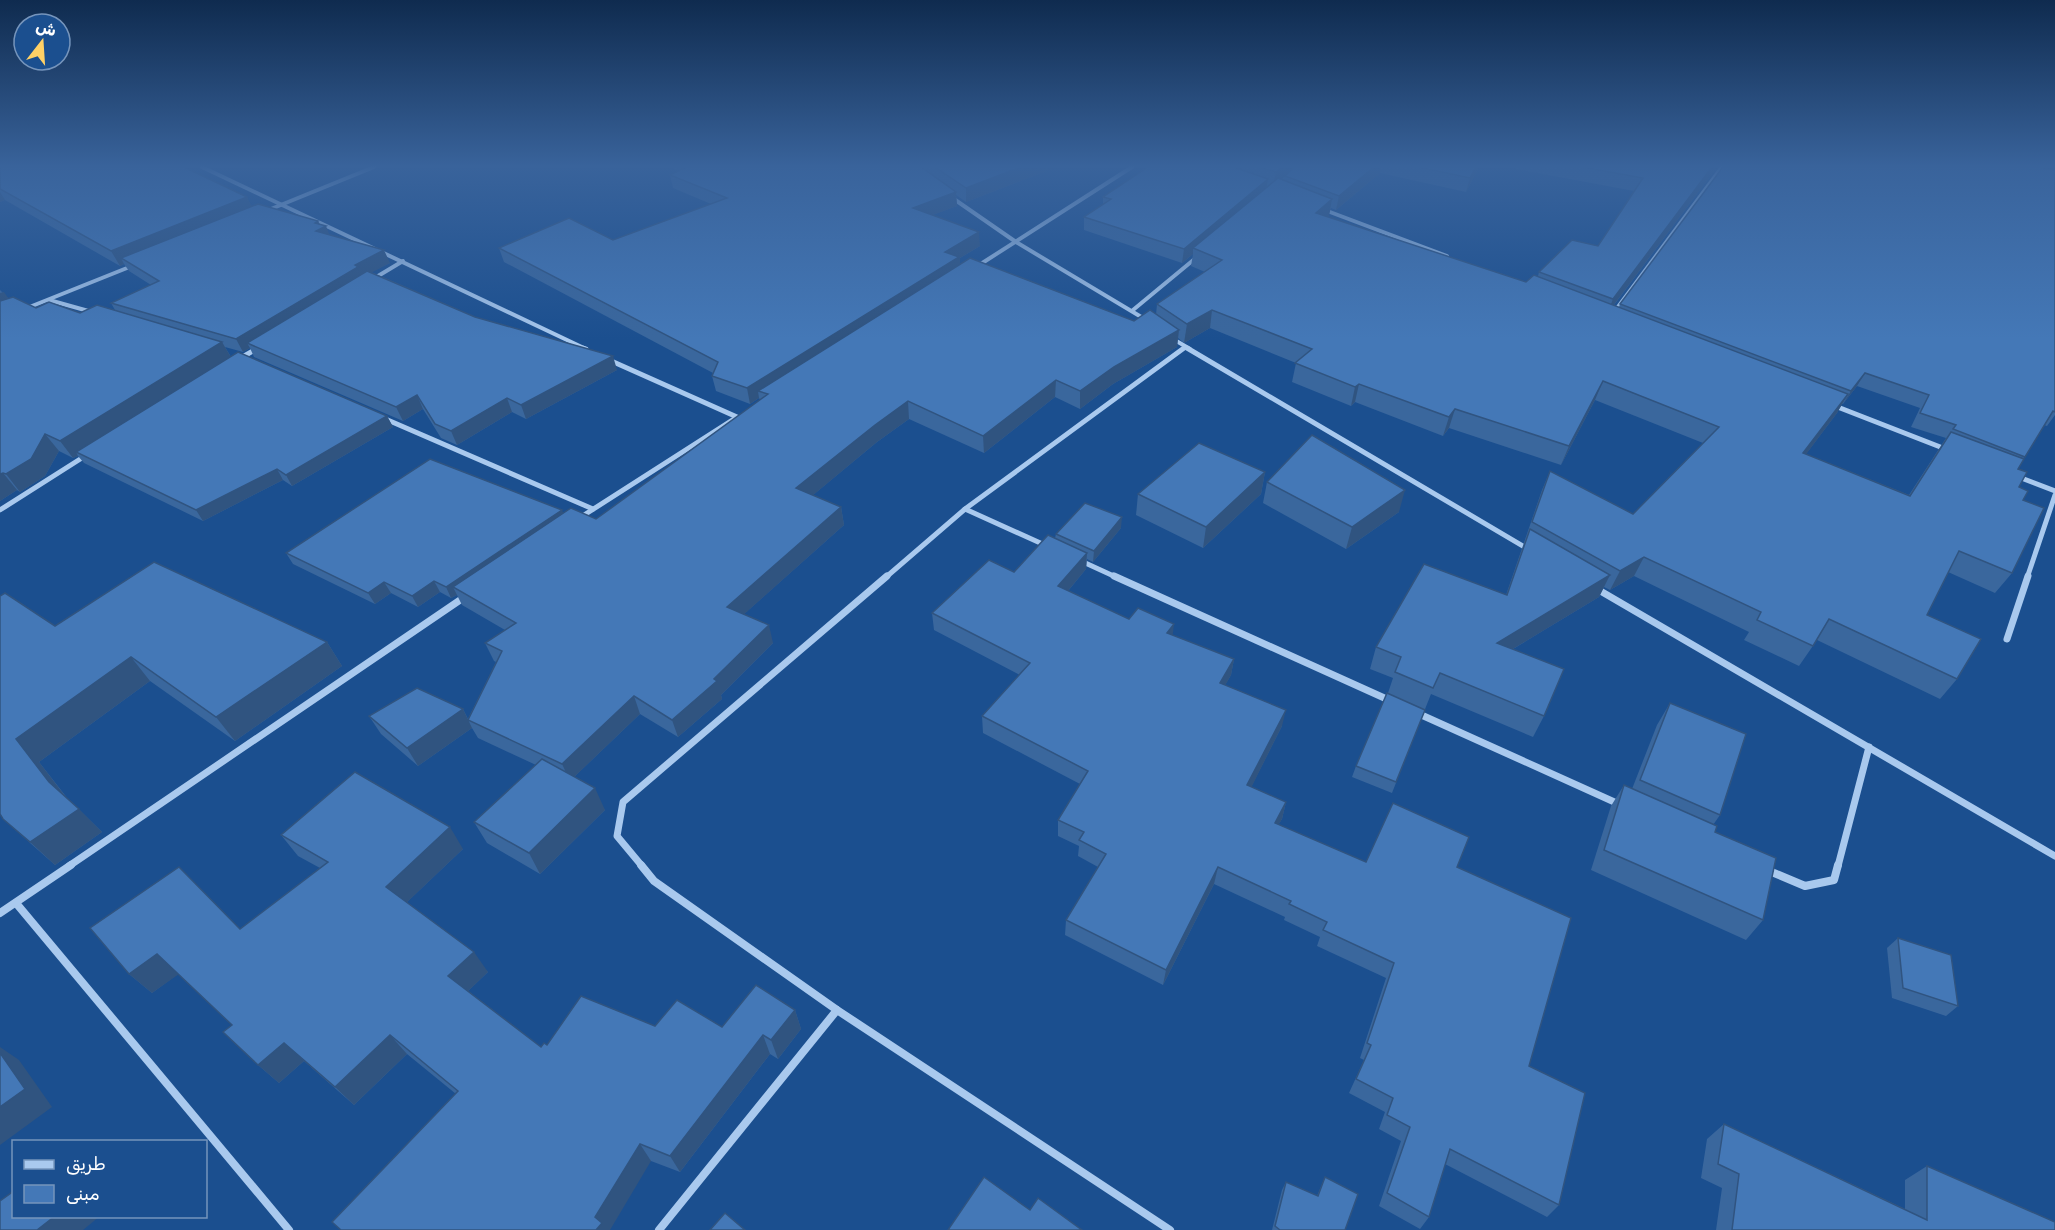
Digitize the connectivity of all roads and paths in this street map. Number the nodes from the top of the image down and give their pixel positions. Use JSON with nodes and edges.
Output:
{"nodes":[{"id":1,"x":324,"y":224,"type":"edge"},
{"id":2,"x":991,"y":224,"type":"edge"},
{"id":3,"x":1043,"y":224,"type":"edge"},
{"id":4,"x":1364,"y":224,"type":"edge"},
{"id":5,"x":1679,"y":224,"type":"edge"},
{"id":6,"x":1016,"y":242,"type":"junction"},
{"id":7,"x":1205,"y":251,"type":"edge"},
{"id":8,"x":1454,"y":259,"type":"edge"},
{"id":9,"x":403,"y":261,"type":"junction"},
{"id":10,"x":138,"y":263,"type":"edge"},
{"id":11,"x":966,"y":273,"type":"edge"},
{"id":12,"x":363,"y":285,"type":"edge"},
{"id":13,"x":49,"y":300,"type":"junction"},
{"id":14,"x":1133,"y":310,"type":"junction"},
{"id":15,"x":20,"y":311,"type":"edge"},
{"id":16,"x":95,"y":313,"type":"edge"},
{"id":17,"x":1610,"y":318,"type":"edge"},
{"id":18,"x":1150,"y":323,"type":"edge"},
{"id":19,"x":1167,"y":335,"type":"edge"},
{"id":20,"x":263,"y":345,"type":"edge"},
{"id":21,"x":1184,"y":348,"type":"junction"},
{"id":22,"x":588,"y":350,"type":"edge"},
{"id":23,"x":231,"y":353,"type":"edge"},
{"id":24,"x":598,"y":355,"type":"edge"},
{"id":25,"x":243,"y":357,"type":"junction"},
{"id":26,"x":254,"y":362,"type":"edge"},
{"id":27,"x":233,"y":363,"type":"edge"},
{"id":28,"x":1832,"y":405,"type":"edge"},
{"id":29,"x":747,"y":411,"type":"edge"},
{"id":30,"x":374,"y":414,"type":"edge"},
{"id":31,"x":737,"y":417,"type":"junction"},
{"id":32,"x":91,"y":452,"type":"edge"},
{"id":33,"x":1955,"y":452,"type":"edge"},
{"id":34,"x":2010,"y":474,"type":"edge"},
{"id":35,"x":2055,"y":493,"type":"edge"},
{"id":36,"x":593,"y":509,"type":"junction"},
{"id":37,"x":965,"y":509,"type":"junction"},
{"id":38,"x":0,"y":510,"type":"edge"},
{"id":39,"x":573,"y":522,"type":"edge"},
{"id":40,"x":1051,"y":548,"type":"edge"},
{"id":41,"x":1532,"y":550,"type":"edge"},
{"id":42,"x":1073,"y":558,"type":"edge"},
{"id":43,"x":1593,"y":586,"type":"edge"},
{"id":44,"x":476,"y":589,"type":"edge"},
{"id":45,"x":2007,"y":639,"type":"dead end"},
{"id":46,"x":1395,"y":703,"type":"edge"},
{"id":47,"x":1406,"y":708,"type":"edge"},
{"id":48,"x":1869,"y":747,"type":"junction"},
{"id":49,"x":1630,"y":809,"type":"edge"},
{"id":50,"x":2055,"y":856,"type":"edge"},
{"id":51,"x":1757,"y":866,"type":"edge"},
{"id":52,"x":16,"y":903,"type":"junction"},
{"id":53,"x":0,"y":913,"type":"edge"},
{"id":54,"x":837,"y":1010,"type":"junction"},
{"id":55,"x":289,"y":1230,"type":"edge"},
{"id":56,"x":658,"y":1230,"type":"edge"},
{"id":57,"x":1170,"y":1230,"type":"edge"}],
"edges":[{"from":1,"to":9,"type":"street"},
{"from":2,"to":6,"type":"street"},
{"from":3,"to":6,"type":"street"},
{"from":4,"to":8,"type":"street"},
{"from":5,"to":17,"type":"street"},
{"from":6,"to":11,"type":"street"},
{"from":6,"to":14,"type":"street"},
{"from":7,"to":14,"type":"street"},
{"from":9,"to":12,"type":"street"},
{"from":9,"to":22,"type":"street"},
{"from":10,"to":13,"type":"street"},
{"from":13,"to":15,"type":"street"},
{"from":13,"to":16,"type":"street"},
{"from":14,"to":18,"type":"street"},
{"from":19,"to":21,"type":"street"},
{"from":20,"to":25,"type":"street"},
{"from":21,"to":37,"type":"street"},
{"from":21,"to":41,"type":"street"},
{"from":23,"to":25,"type":"street"},
{"from":24,"to":31,"type":"street"},
{"from":25,"to":26,"type":"street"},
{"from":25,"to":27,"type":"street"},
{"from":28,"to":33,"type":"street"},
{"from":29,"to":31,"type":"street"},
{"from":30,"to":36,"type":"street"},
{"from":31,"to":36,"type":"street"},
{"from":32,"to":38,"type":"street"},
{"from":34,"to":35,"type":"street"},
{"from":35,"to":45,"type":"street"},
{"from":36,"to":39,"type":"street"},
{"from":37,"to":40,"type":"street"},
{"from":37,"to":54,"type":"street"},
{"from":42,"to":46,"type":"street"},
{"from":43,"to":48,"type":"street"},
{"from":44,"to":52,"type":"street"},
{"from":47,"to":49,"type":"street"},
{"from":48,"to":50,"type":"street"},
{"from":48,"to":51,"type":"street"},
{"from":52,"to":53,"type":"street"},
{"from":52,"to":55,"type":"street"},
{"from":54,"to":56,"type":"street"},
{"from":54,"to":57,"type":"street"}]}
